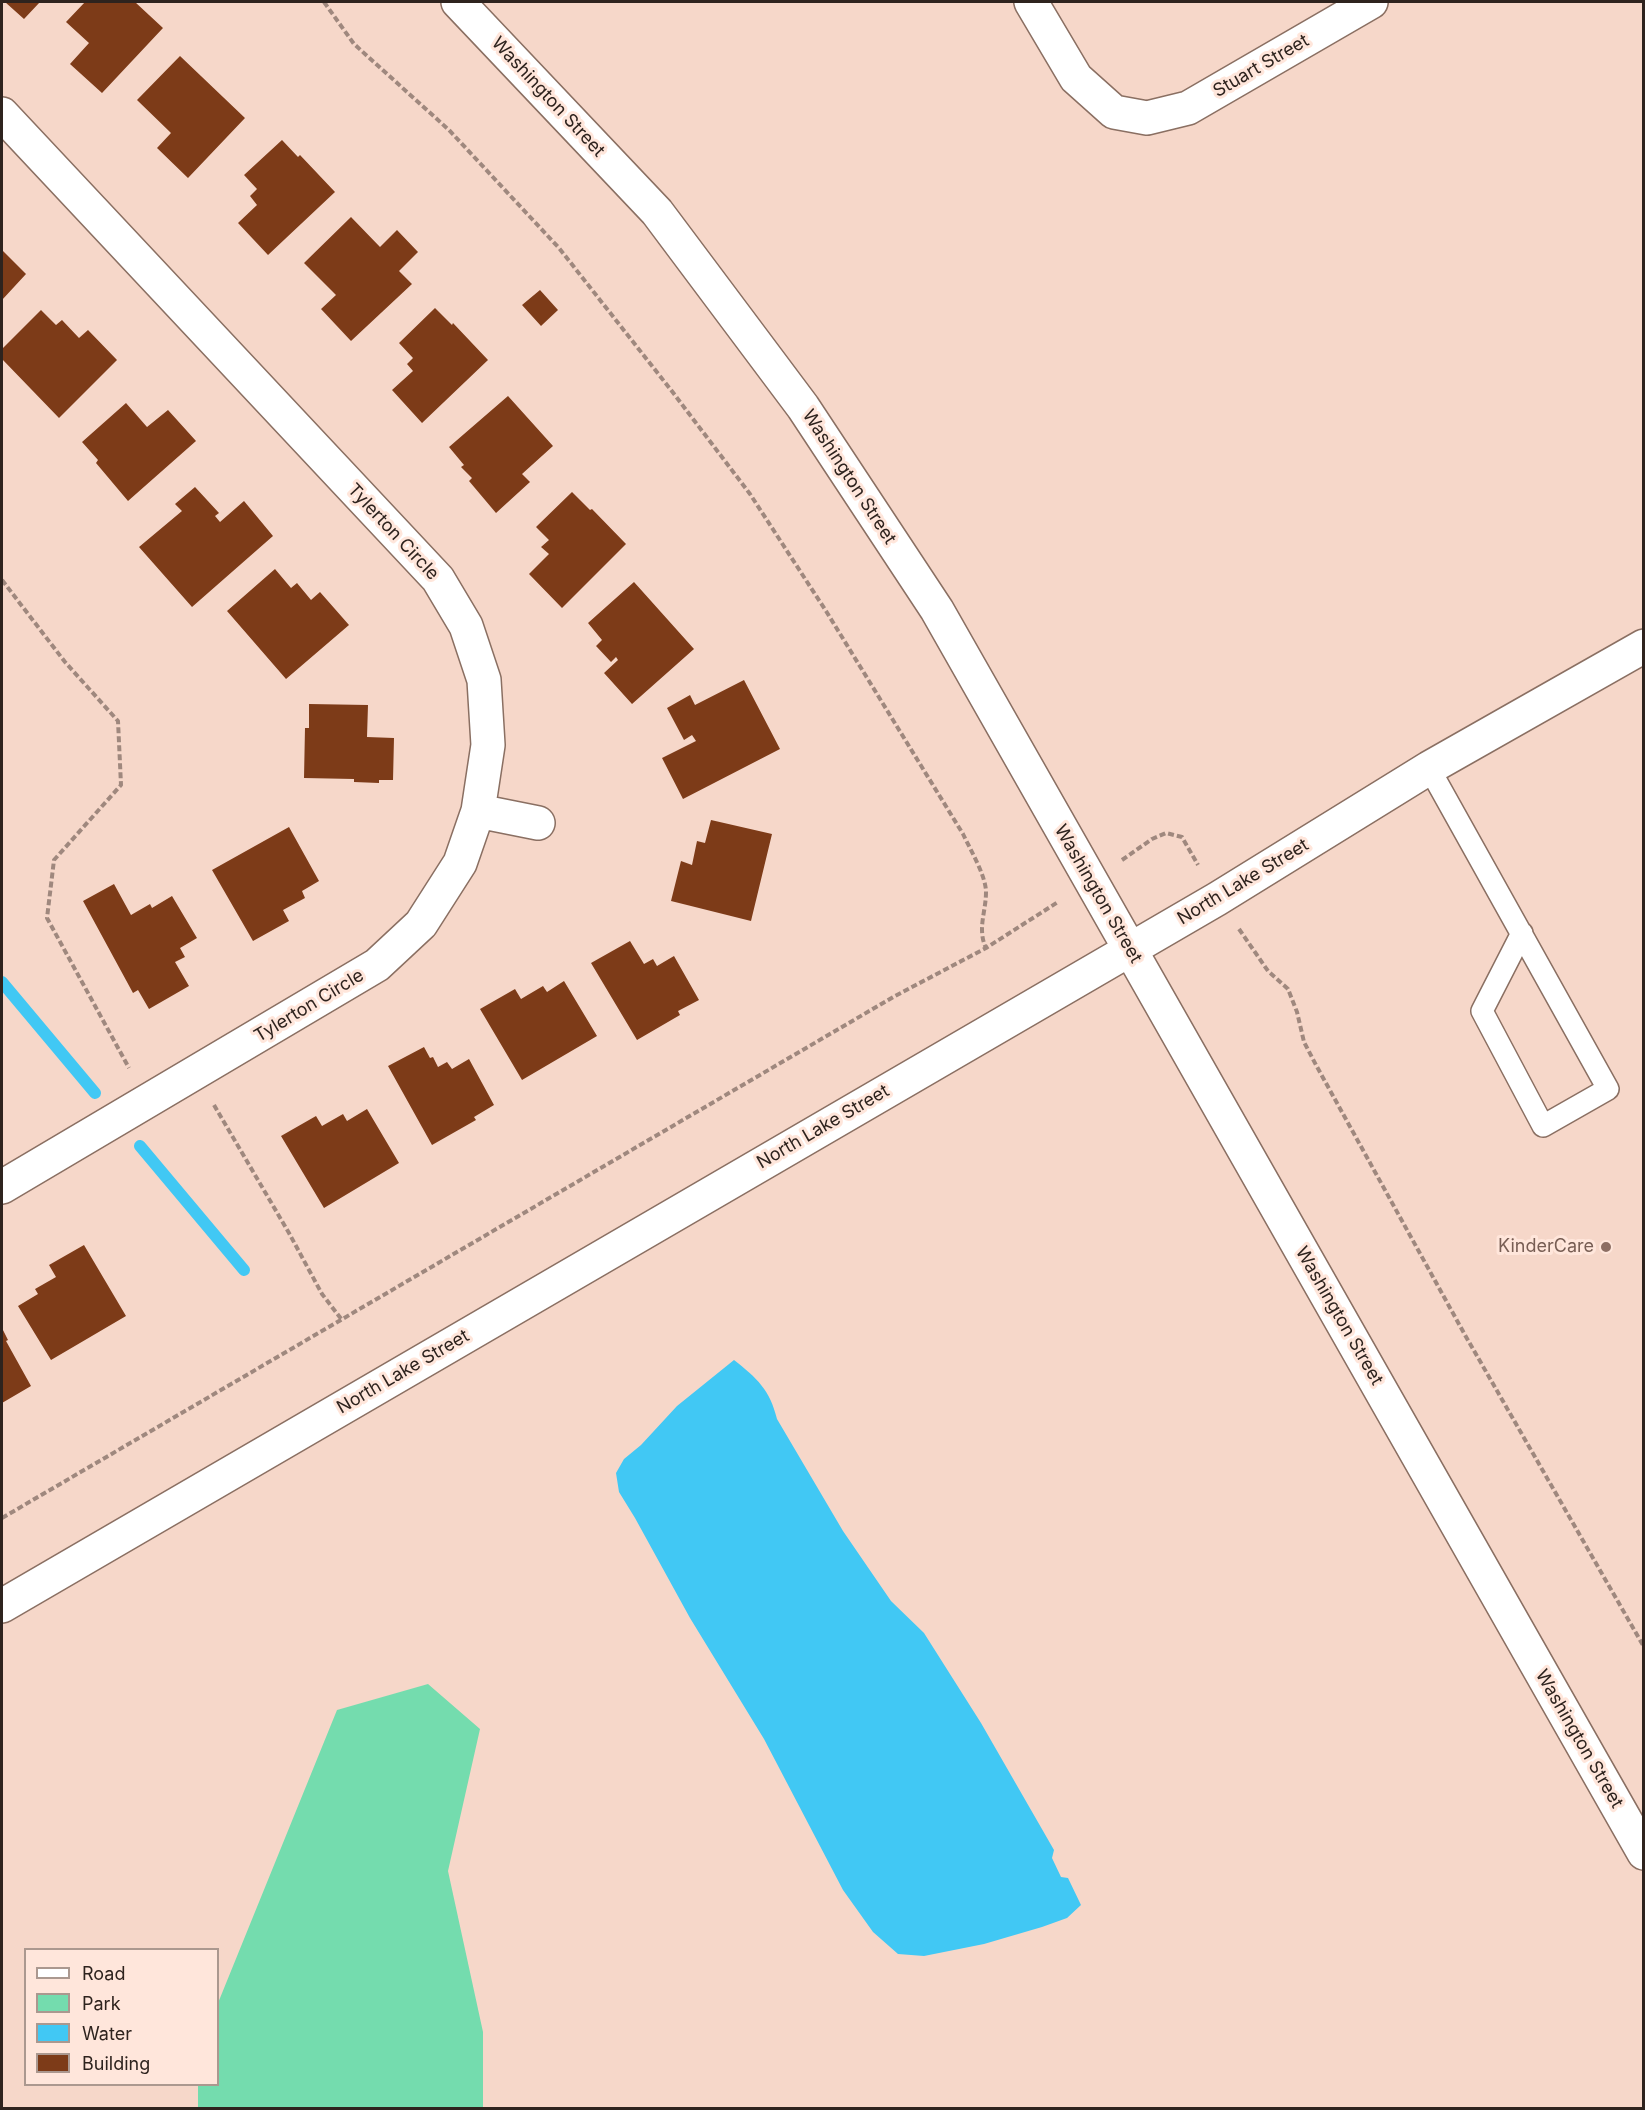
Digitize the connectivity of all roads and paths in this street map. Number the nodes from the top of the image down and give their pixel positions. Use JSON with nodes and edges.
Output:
{"nodes":[{"id":1,"x":324,"y":2,"type":"edge"},
{"id":2,"x":458,"y":2,"type":"edge"},
{"id":3,"x":1031,"y":2,"type":"edge"},
{"id":4,"x":1371,"y":2,"type":"edge"},
{"id":5,"x":2,"y":114,"type":"edge"},
{"id":6,"x":2,"y":580,"type":"edge"},
{"id":7,"x":1644,"y":646,"type":"edge"},
{"id":8,"x":1429,"y":768,"type":"junction"},
{"id":9,"x":478,"y":812,"type":"junction"},
{"id":10,"x":538,"y":823,"type":"dead end"},
{"id":11,"x":1522,"y":933,"type":"junction"},
{"id":12,"x":1129,"y":948,"type":"junction"},
{"id":13,"x":1268,"y":971,"type":"dead end"},
{"id":14,"x":195,"y":1074,"type":"junction"},
{"id":15,"x":148,"y":1102,"type":"junction"},
{"id":16,"x":2,"y":1187,"type":"edge"},
{"id":17,"x":342,"y":1320,"type":"junction"},
{"id":18,"x":2,"y":1518,"type":"edge"},
{"id":19,"x":2,"y":1606,"type":"edge"},
{"id":20,"x":1644,"y":1647,"type":"edge"},
{"id":21,"x":1644,"y":1853,"type":"edge"}],
"edges":[{"from":1,"to":17,"type":"path"},
{"from":2,"to":12,"type":"street","name":"Washington Street"},
{"from":3,"to":4,"type":"street","name":"Stuart Street"},
{"from":5,"to":9,"type":"street","name":"Tylerton Circle"},
{"from":6,"to":15,"type":"path"},
{"from":7,"to":8,"type":"street","name":"North Lake Street"},
{"from":8,"to":11,"type":"lane"},
{"from":8,"to":12,"type":"street","name":"North Lake Street"},
{"from":9,"to":10,"type":"street"},
{"from":9,"to":14,"type":"street","name":"Tylerton Circle"},
{"from":11,"to":11,"type":"lane"},
{"from":12,"to":19,"type":"street","name":"North Lake Street"},
{"from":12,"to":21,"type":"street","name":"Washington Street"},
{"from":13,"to":20,"type":"path"},
{"from":14,"to":15,"type":"street","name":"Tylerton Circle"},
{"from":14,"to":17,"type":"path"},
{"from":15,"to":16,"type":"street","name":"Tylerton Circle"},
{"from":17,"to":18,"type":"path"}]}
